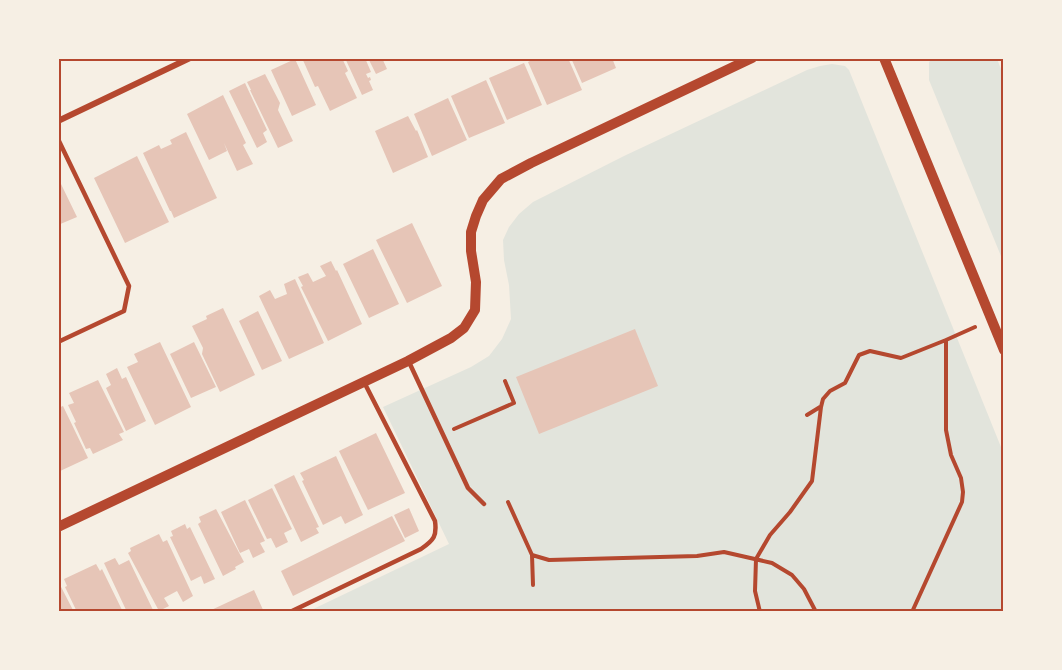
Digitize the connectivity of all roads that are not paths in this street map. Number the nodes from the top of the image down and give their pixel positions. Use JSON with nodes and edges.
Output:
{"nodes":[{"id":1,"x":190,"y":58,"type":"edge"},
{"id":2,"x":752,"y":58,"type":"edge"},
{"id":3,"x":884,"y":58,"type":"edge"},
{"id":4,"x":58,"y":121,"type":"edge"},
{"id":5,"x":58,"y":139,"type":"edge"},
{"id":6,"x":58,"y":342,"type":"edge"},
{"id":7,"x":1004,"y":350,"type":"edge"},
{"id":8,"x":408,"y":361,"type":"junction"},
{"id":9,"x":364,"y":382,"type":"junction"},
{"id":10,"x":484,"y":504,"type":"dead end"},
{"id":11,"x":58,"y":527,"type":"edge"},
{"id":12,"x":290,"y":612,"type":"edge"}],
"edges":[{"from":1,"to":4,"type":"street"},
{"from":2,"to":8,"type":"street"},
{"from":3,"to":7,"type":"street"},
{"from":5,"to":6,"type":"lane"},
{"from":8,"to":9,"type":"street"},
{"from":8,"to":10,"type":"lane"},
{"from":9,"to":11,"type":"street"},
{"from":9,"to":12,"type":"lane"}]}
